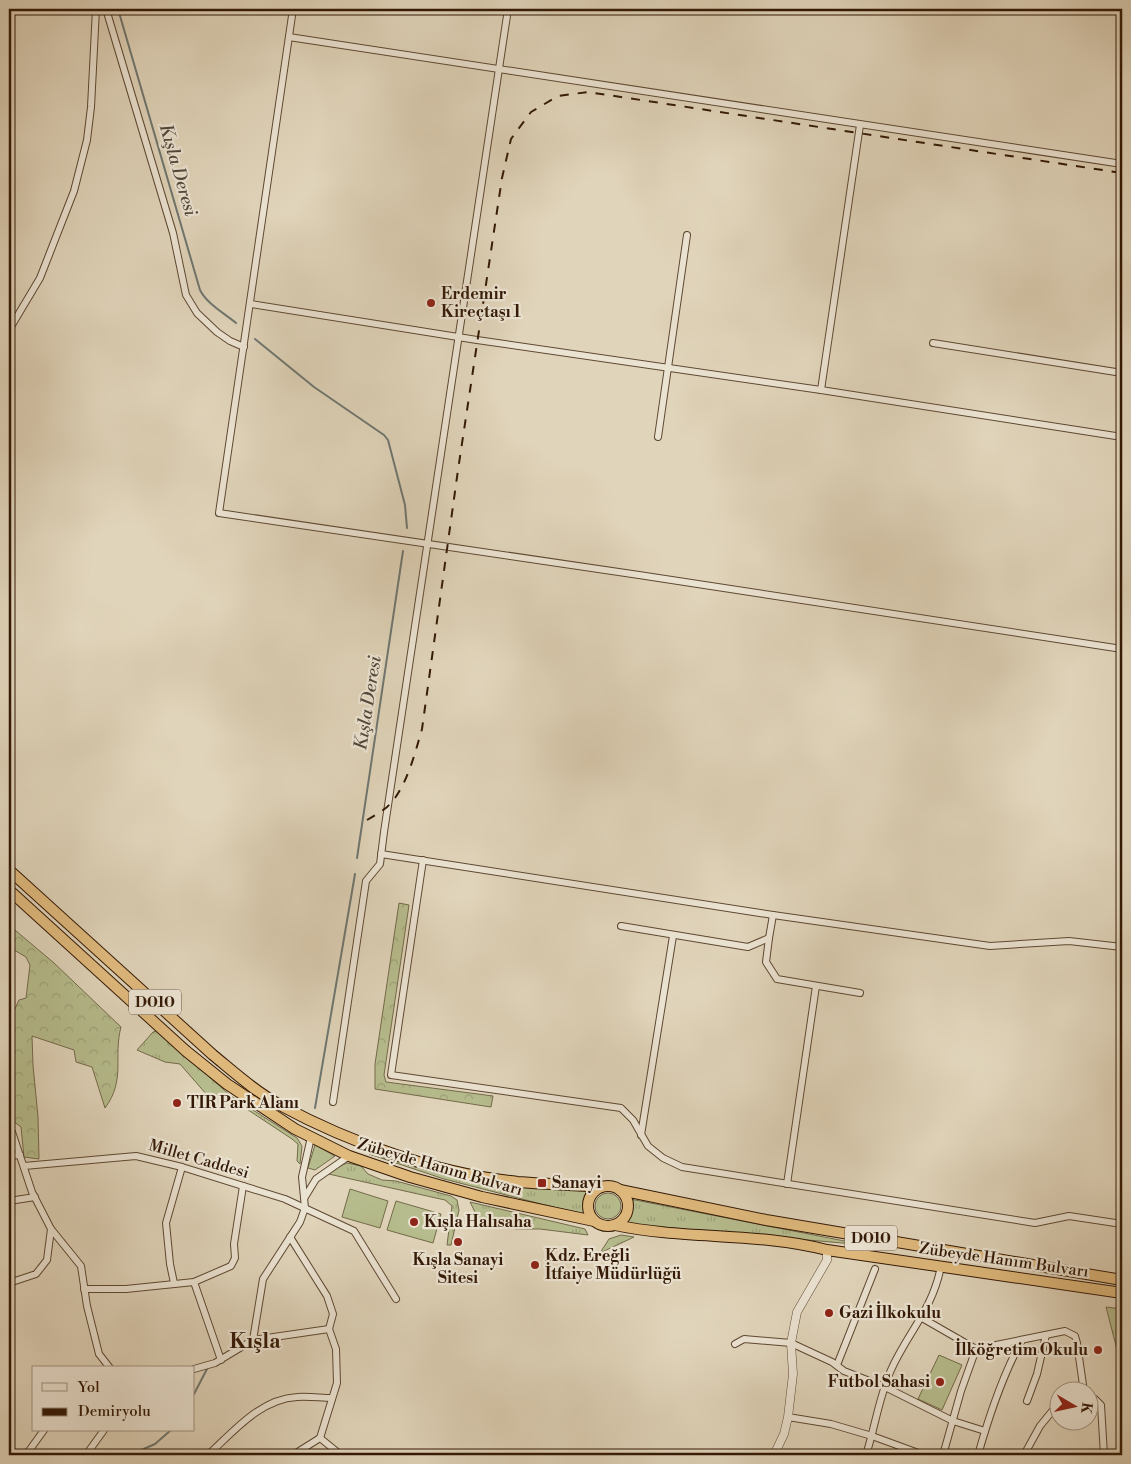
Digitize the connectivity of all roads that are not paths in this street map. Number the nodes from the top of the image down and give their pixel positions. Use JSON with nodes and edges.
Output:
{"nodes":[{"id":1,"x":96,"y":9,"type":"edge"},
{"id":2,"x":106,"y":9,"type":"edge"},
{"id":3,"x":293,"y":9,"type":"edge"},
{"id":4,"x":508,"y":9,"type":"edge"},
{"id":5,"x":289,"y":38,"type":"junction"},
{"id":6,"x":499,"y":70,"type":"junction"},
{"id":7,"x":860,"y":125,"type":"junction"},
{"id":8,"x":1122,"y":164,"type":"edge"},
{"id":9,"x":687,"y":235,"type":"dead end"},
{"id":10,"x":251,"y":304,"type":"junction"},
{"id":11,"x":9,"y":330,"type":"edge"},
{"id":12,"x":458,"y":337,"type":"junction"},
{"id":13,"x":933,"y":343,"type":"dead end"},
{"id":14,"x":244,"y":347,"type":"junction"},
{"id":15,"x":668,"y":368,"type":"junction"},
{"id":16,"x":1122,"y":373,"type":"edge"},
{"id":17,"x":821,"y":390,"type":"junction"},
{"id":18,"x":1122,"y":436,"type":"edge"},
{"id":19,"x":658,"y":437,"type":"dead end"},
{"id":20,"x":428,"y":543,"type":"junction"},
{"id":21,"x":1122,"y":649,"type":"edge"},
{"id":22,"x":381,"y":854,"type":"junction"},
{"id":23,"x":423,"y":860,"type":"junction"},
{"id":24,"x":9,"y":870,"type":"edge"},
{"id":25,"x":9,"y":890,"type":"edge"},
{"id":26,"x":773,"y":915,"type":"junction"},
{"id":27,"x":621,"y":926,"type":"dead end"},
{"id":28,"x":673,"y":936,"type":"junction"},
{"id":29,"x":769,"y":938,"type":"junction"},
{"id":30,"x":1122,"y":947,"type":"edge"},
{"id":31,"x":816,"y":986,"type":"junction"},
{"id":32,"x":860,"y":993,"type":"dead end"},
{"id":33,"x":333,"y":1102,"type":"dead end"},
{"id":34,"x":9,"y":1129,"type":"edge"},
{"id":35,"x":642,"y":1135,"type":"junction"},
{"id":36,"x":311,"y":1137,"type":"junction"},
{"id":37,"x":20,"y":1155,"type":"junction"},
{"id":38,"x":9,"y":1156,"type":"edge"},
{"id":39,"x":349,"y":1156,"type":"junction"},
{"id":40,"x":24,"y":1166,"type":"junction"},
{"id":41,"x":182,"y":1167,"type":"junction"},
{"id":42,"x":787,"y":1184,"type":"junction"},
{"id":43,"x":243,"y":1186,"type":"junction"},
{"id":44,"x":601,"y":1187,"type":"junction"},
{"id":45,"x":620,"y":1190,"type":"junction"},
{"id":46,"x":35,"y":1197,"type":"junction"},
{"id":47,"x":305,"y":1197,"type":"junction"},
{"id":48,"x":9,"y":1201,"type":"edge"},
{"id":49,"x":305,"y":1208,"type":"junction"},
{"id":50,"x":594,"y":1221,"type":"junction"},
{"id":51,"x":1122,"y":1224,"type":"edge"},
{"id":52,"x":615,"y":1225,"type":"junction"},
{"id":53,"x":50,"y":1229,"type":"junction"},
{"id":54,"x":290,"y":1237,"type":"junction"},
{"id":55,"x":827,"y":1250,"type":"junction"},
{"id":56,"x":940,"y":1266,"type":"junction"},
{"id":57,"x":875,"y":1269,"type":"dead end"},
{"id":58,"x":1122,"y":1280,"type":"edge"},
{"id":59,"x":194,"y":1282,"type":"junction"},
{"id":60,"x":9,"y":1283,"type":"edge"},
{"id":61,"x":174,"y":1283,"type":"junction"},
{"id":62,"x":84,"y":1289,"type":"junction"},
{"id":63,"x":1122,"y":1292,"type":"edge"},
{"id":64,"x":396,"y":1299,"type":"dead end"},
{"id":65,"x":922,"y":1318,"type":"junction"},
{"id":66,"x":329,"y":1329,"type":"junction"},
{"id":67,"x":1046,"y":1335,"type":"junction"},
{"id":68,"x":253,"y":1340,"type":"junction"},
{"id":69,"x":1022,"y":1340,"type":"junction"},
{"id":70,"x":791,"y":1343,"type":"junction"},
{"id":71,"x":734,"y":1344,"type":"dead end"},
{"id":72,"x":976,"y":1349,"type":"junction"},
{"id":73,"x":221,"y":1360,"type":"junction"},
{"id":74,"x":837,"y":1365,"type":"junction"},
{"id":75,"x":108,"y":1366,"type":"edge"},
{"id":76,"x":195,"y":1369,"type":"edge"},
{"id":77,"x":1082,"y":1382,"type":"edge"},
{"id":78,"x":885,"y":1387,"type":"junction"},
{"id":79,"x":332,"y":1398,"type":"junction"},
{"id":80,"x":1027,"y":1401,"type":"dead end"},
{"id":81,"x":1098,"y":1402,"type":"edge"},
{"id":82,"x":1048,"y":1416,"type":"edge"},
{"id":83,"x":788,"y":1417,"type":"junction"},
{"id":84,"x":953,"y":1421,"type":"junction"},
{"id":85,"x":985,"y":1431,"type":"junction"},
{"id":86,"x":43,"y":1432,"type":"edge"},
{"id":87,"x":103,"y":1432,"type":"edge"},
{"id":88,"x":872,"y":1436,"type":"junction"},
{"id":89,"x":320,"y":1438,"type":"junction"},
{"id":90,"x":26,"y":1455,"type":"edge"},
{"id":91,"x":86,"y":1455,"type":"edge"},
{"id":92,"x":208,"y":1455,"type":"edge"},
{"id":93,"x":293,"y":1455,"type":"edge"},
{"id":94,"x":341,"y":1455,"type":"edge"},
{"id":95,"x":774,"y":1455,"type":"edge"},
{"id":96,"x":866,"y":1455,"type":"edge"},
{"id":97,"x":924,"y":1455,"type":"edge"},
{"id":98,"x":943,"y":1455,"type":"edge"},
{"id":99,"x":978,"y":1455,"type":"edge"},
{"id":100,"x":1024,"y":1455,"type":"edge"},
{"id":101,"x":1104,"y":1455,"type":"edge"}],
"edges":[{"from":1,"to":11,"type":"street"},
{"from":2,"to":14,"type":"street"},
{"from":3,"to":5,"type":"street"},
{"from":4,"to":6,"type":"street"},
{"from":5,"to":6,"type":"street"},
{"from":5,"to":10,"type":"street"},
{"from":6,"to":7,"type":"street"},
{"from":6,"to":12,"type":"street"},
{"from":7,"to":8,"type":"street"},
{"from":7,"to":17,"type":"street"},
{"from":9,"to":15,"type":"street"},
{"from":10,"to":12,"type":"street"},
{"from":10,"to":14,"type":"street"},
{"from":12,"to":15,"type":"street"},
{"from":12,"to":20,"type":"street"},
{"from":13,"to":16,"type":"street"},
{"from":14,"to":20,"type":"street"},
{"from":15,"to":17,"type":"street"},
{"from":15,"to":19,"type":"street"},
{"from":17,"to":18,"type":"street"},
{"from":20,"to":21,"type":"street"},
{"from":20,"to":22,"type":"street"},
{"from":22,"to":23,"type":"street"},
{"from":22,"to":33,"type":"street"},
{"from":23,"to":26,"type":"street"},
{"from":23,"to":35,"type":"street"},
{"from":24,"to":44,"type":"highway","name":"Zübeyde Hanım Bulvarı","number":"D010"},
{"from":25,"to":36,"type":"highway","name":"Zübeyde Hanım Bulvarı","number":"D010"},
{"from":26,"to":29,"type":"street"},
{"from":26,"to":30,"type":"street"},
{"from":27,"to":28,"type":"street"},
{"from":28,"to":29,"type":"street"},
{"from":28,"to":35,"type":"street"},
{"from":29,"to":31,"type":"street"},
{"from":31,"to":32,"type":"street"},
{"from":31,"to":42,"type":"street"},
{"from":34,"to":37,"type":"street"},
{"from":35,"to":42,"type":"street"},
{"from":36,"to":39,"type":"highway","name":"Zübeyde Hanım Bulvarı","number":"D010"},
{"from":36,"to":47,"type":"street"},
{"from":37,"to":38,"type":"street"},
{"from":37,"to":40,"type":"street"},
{"from":39,"to":47,"type":"street"},
{"from":39,"to":50,"type":"highway","name":"Zübeyde Hanım Bulvarı","number":"D010"},
{"from":40,"to":41,"type":"street","name":"Millet Caddesi"},
{"from":40,"to":46,"type":"street"},
{"from":41,"to":43,"type":"street","name":"Millet Caddesi"},
{"from":41,"to":61,"type":"street"},
{"from":42,"to":51,"type":"street"},
{"from":43,"to":49,"type":"street","name":"Millet Caddesi"},
{"from":43,"to":59,"type":"street"},
{"from":44,"to":45,"type":"highway","name":"Zübeyde Hanım Bulvarı","number":"D010"},
{"from":44,"to":50,"type":"highway"},
{"from":45,"to":52,"type":"highway"},
{"from":45,"to":58,"type":"highway","name":"Zübeyde Hanım Bulvarı","number":"D010"},
{"from":46,"to":48,"type":"street"},
{"from":46,"to":53,"type":"street"},
{"from":47,"to":49,"type":"street"},
{"from":49,"to":54,"type":"street"},
{"from":49,"to":64,"type":"street","name":"Millet Caddesi"},
{"from":50,"to":52,"type":"highway","name":"Zübeyde Hanım Bulvarı","number":"D010"},
{"from":52,"to":55,"type":"highway","name":"Zübeyde Hanım Bulvarı","number":"D010"},
{"from":53,"to":60,"type":"street"},
{"from":53,"to":62,"type":"street"},
{"from":54,"to":66,"type":"street"},
{"from":54,"to":68,"type":"street"},
{"from":55,"to":56,"type":"highway","name":"Zübeyde Hanım Bulvarı","number":"D010"},
{"from":55,"to":70,"type":"street"},
{"from":56,"to":63,"type":"highway","name":"Zübeyde Hanım Bulvarı","number":"D010"},
{"from":56,"to":65,"type":"street"},
{"from":57,"to":74,"type":"street"},
{"from":59,"to":61,"type":"street"},
{"from":59,"to":73,"type":"street"},
{"from":61,"to":62,"type":"street"},
{"from":62,"to":75,"type":"street"},
{"from":65,"to":72,"type":"street"},
{"from":65,"to":78,"type":"street"},
{"from":66,"to":68,"type":"street"},
{"from":66,"to":79,"type":"street"},
{"from":67,"to":69,"type":"street"},
{"from":67,"to":77,"type":"street"},
{"from":67,"to":80,"type":"street"},
{"from":68,"to":73,"type":"street"},
{"from":69,"to":72,"type":"street"},
{"from":69,"to":85,"type":"street"},
{"from":70,"to":71,"type":"street"},
{"from":70,"to":74,"type":"street"},
{"from":70,"to":83,"type":"street"},
{"from":72,"to":84,"type":"street"},
{"from":73,"to":76,"type":"street"},
{"from":74,"to":78,"type":"street"},
{"from":78,"to":84,"type":"street"},
{"from":78,"to":88,"type":"street"},
{"from":79,"to":89,"type":"street"},
{"from":79,"to":92,"type":"street"},
{"from":81,"to":101,"type":"street"},
{"from":82,"to":100,"type":"street"},
{"from":83,"to":88,"type":"street"},
{"from":83,"to":95,"type":"street"},
{"from":84,"to":85,"type":"street"},
{"from":84,"to":98,"type":"street"},
{"from":85,"to":99,"type":"street"},
{"from":86,"to":90,"type":"street"},
{"from":87,"to":91,"type":"street"},
{"from":88,"to":96,"type":"street"},
{"from":88,"to":97,"type":"street"},
{"from":89,"to":93,"type":"street"},
{"from":89,"to":94,"type":"street"}]}
